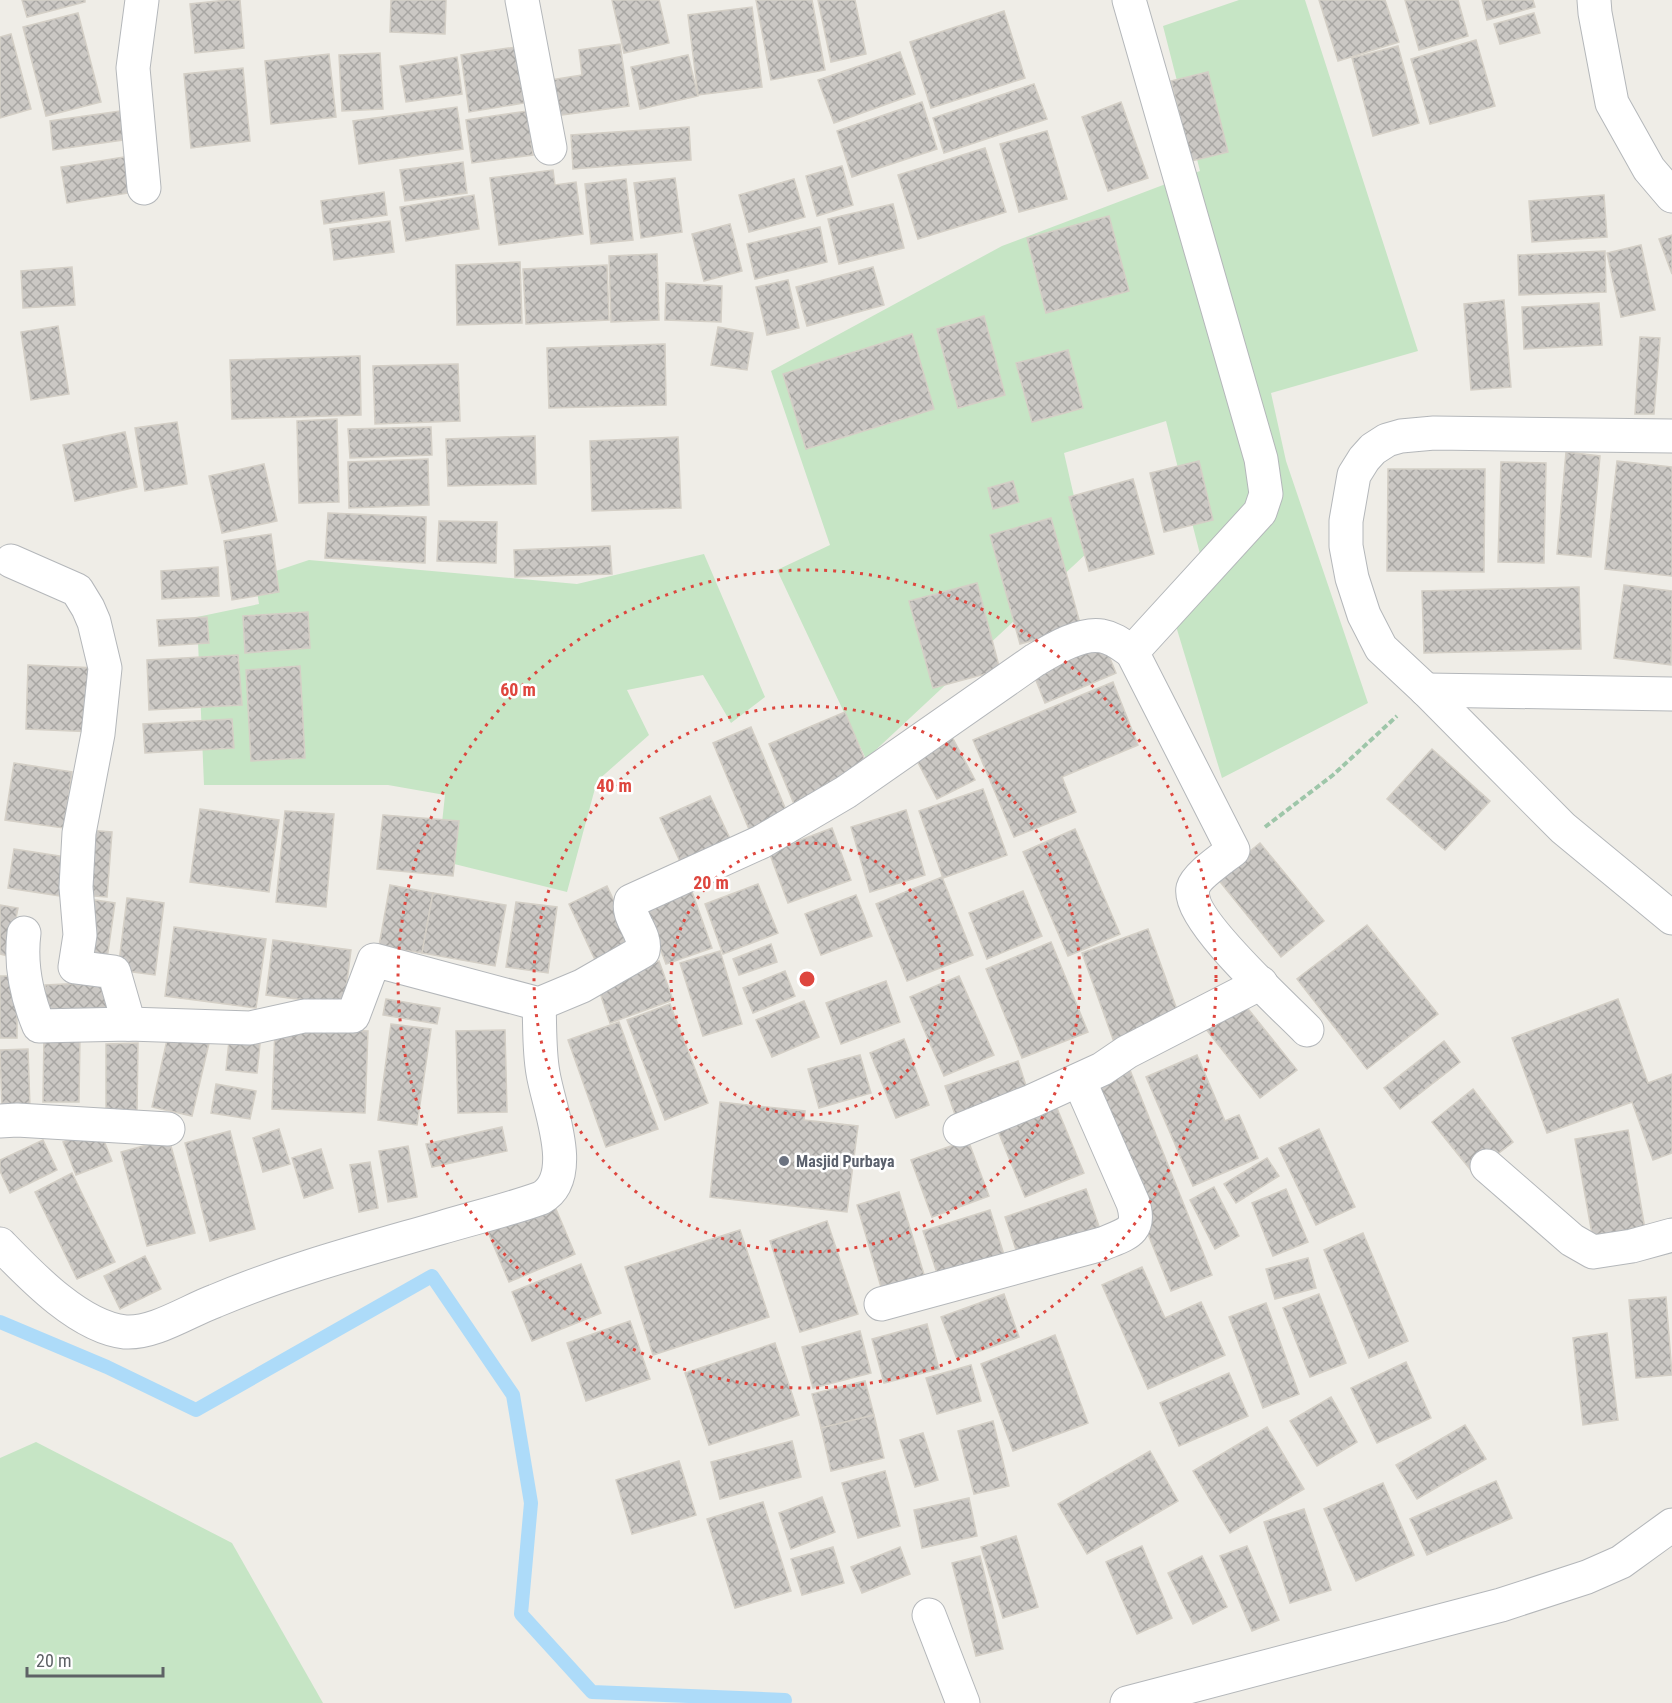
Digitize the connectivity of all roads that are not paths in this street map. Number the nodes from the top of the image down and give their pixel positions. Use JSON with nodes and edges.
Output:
{"nodes":[{"id":1,"x":142,"y":0,"type":"edge"},
{"id":2,"x":522,"y":0,"type":"edge"},
{"id":3,"x":1129,"y":0,"type":"edge"},
{"id":4,"x":1594,"y":0,"type":"edge"},
{"id":5,"x":550,"y":147,"type":"dead end"},
{"id":6,"x":144,"y":188,"type":"dead end"},
{"id":7,"x":1672,"y":196,"type":"edge"},
{"id":8,"x":1672,"y":436,"type":"edge"},
{"id":9,"x":11,"y":561,"type":"dead end"},
{"id":10,"x":1132,"y":652,"type":"junction"},
{"id":11,"x":1426,"y":690,"type":"junction"},
{"id":12,"x":1672,"y":694,"type":"edge"},
{"id":13,"x":1672,"y":918,"type":"edge"},
{"id":14,"x":24,"y":933,"type":"dead end"},
{"id":15,"x":1261,"y":983,"type":"junction"},
{"id":16,"x":539,"y":1004,"type":"junction"},
{"id":17,"x":129,"y":1024,"type":"junction"},
{"id":18,"x":1307,"y":1030,"type":"dead end"},
{"id":19,"x":1079,"y":1080,"type":"junction"},
{"id":20,"x":0,"y":1120,"type":"edge"},
{"id":21,"x":168,"y":1129,"type":"dead end"},
{"id":22,"x":960,"y":1130,"type":"dead end"},
{"id":23,"x":1487,"y":1166,"type":"dead end"},
{"id":24,"x":1672,"y":1235,"type":"edge"},
{"id":25,"x":0,"y":1244,"type":"edge"},
{"id":26,"x":881,"y":1304,"type":"dead end"},
{"id":27,"x":1672,"y":1525,"type":"edge"},
{"id":28,"x":1672,"y":1556,"type":"edge"},
{"id":29,"x":1621,"y":1562,"type":"junction"},
{"id":30,"x":929,"y":1615,"type":"dead end"},
{"id":31,"x":963,"y":1703,"type":"edge"},
{"id":32,"x":1127,"y":1703,"type":"edge"}],
"edges":[{"from":1,"to":6,"type":"street"},
{"from":2,"to":5,"type":"street"},
{"from":3,"to":10,"type":"street"},
{"from":4,"to":7,"type":"street"},
{"from":8,"to":11,"type":"street"},
{"from":9,"to":17,"type":"street"},
{"from":10,"to":15,"type":"street"},
{"from":10,"to":16,"type":"street"},
{"from":11,"to":12,"type":"street"},
{"from":11,"to":13,"type":"street"},
{"from":14,"to":17,"type":"street"},
{"from":15,"to":18,"type":"street"},
{"from":15,"to":19,"type":"street"},
{"from":16,"to":17,"type":"street"},
{"from":16,"to":25,"type":"street"},
{"from":19,"to":22,"type":"street"},
{"from":19,"to":26,"type":"street"},
{"from":20,"to":21,"type":"street"},
{"from":23,"to":24,"type":"street"},
{"from":27,"to":29,"type":"street"},
{"from":28,"to":29,"type":"street"},
{"from":29,"to":32,"type":"street"},
{"from":30,"to":31,"type":"street"}]}
